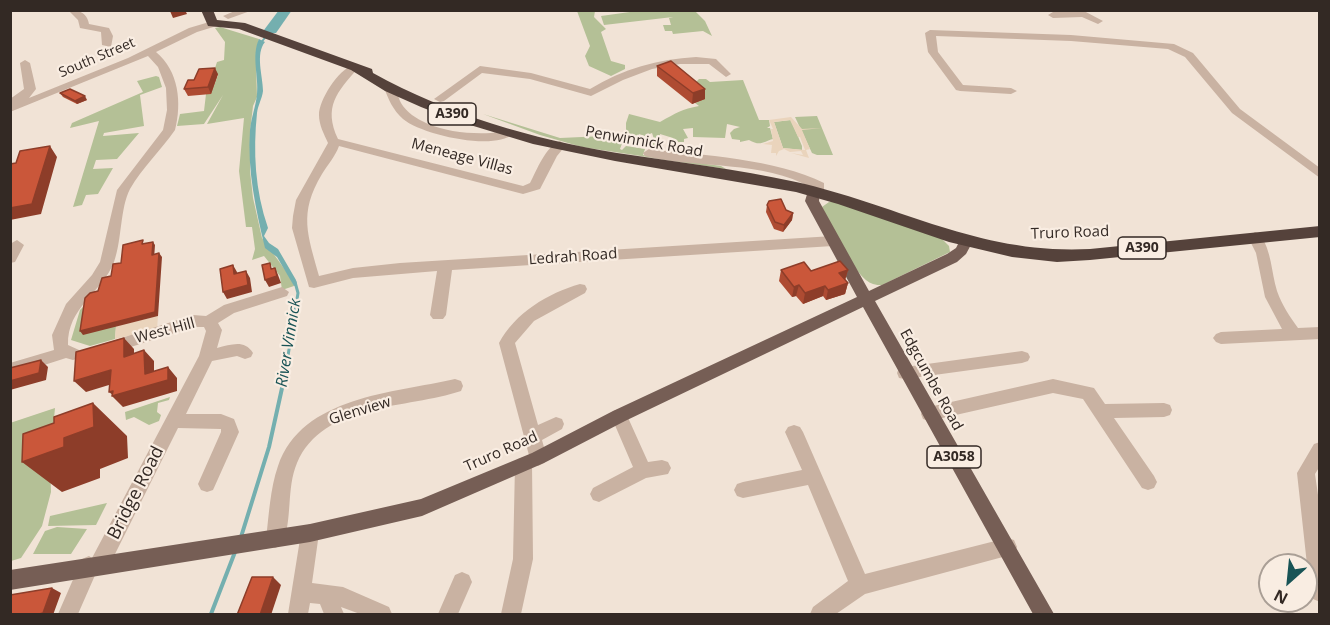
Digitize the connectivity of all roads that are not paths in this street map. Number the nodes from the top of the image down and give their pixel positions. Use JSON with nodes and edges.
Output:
{"nodes":[{"id":1,"x":72,"y":10,"type":"edge"},
{"id":2,"x":249,"y":10,"type":"edge"},
{"id":3,"x":1051,"y":13,"type":"edge"},
{"id":4,"x":219,"y":17,"type":"edge"},
{"id":5,"x":1098,"y":21,"type":"dead end"},
{"id":6,"x":1071,"y":38,"type":"junction"},
{"id":7,"x":107,"y":45,"type":"dead end"},
{"id":8,"x":150,"y":52,"type":"junction"},
{"id":9,"x":25,"y":63,"type":"dead end"},
{"id":10,"x":355,"y":68,"type":"junction"},
{"id":11,"x":726,"y":74,"type":"dead end"},
{"id":12,"x":390,"y":87,"type":"junction"},
{"id":13,"x":1011,"y":91,"type":"dead end"},
{"id":14,"x":435,"y":102,"type":"junction"},
{"id":15,"x":10,"y":103,"type":"edge"},
{"id":16,"x":10,"y":109,"type":"edge"},
{"id":17,"x":507,"y":134,"type":"junction"},
{"id":18,"x":334,"y":143,"type":"junction"},
{"id":19,"x":556,"y":144,"type":"junction"},
{"id":20,"x":649,"y":153,"type":"dead end"},
{"id":21,"x":731,"y":170,"type":"junction"},
{"id":22,"x":1320,"y":174,"type":"edge"},
{"id":23,"x":816,"y":192,"type":"junction"},
{"id":24,"x":928,"y":229,"type":"joint"},
{"id":25,"x":1320,"y":231,"type":"edge"},
{"id":26,"x":1255,"y":237,"type":"junction"},
{"id":27,"x":833,"y":241,"type":"junction"},
{"id":28,"x":966,"y":241,"type":"junction"},
{"id":29,"x":445,"y":266,"type":"junction"},
{"id":30,"x":580,"y":289,"type":"dead end"},
{"id":31,"x":282,"y":292,"type":"dead end"},
{"id":32,"x":866,"y":298,"type":"junction"},
{"id":33,"x":438,"y":315,"type":"dead end"},
{"id":34,"x":208,"y":322,"type":"junction"},
{"id":35,"x":1320,"y":333,"type":"edge"},
{"id":36,"x":1294,"y":334,"type":"junction"},
{"id":37,"x":1221,"y":338,"type":"dead end"},
{"id":38,"x":66,"y":352,"type":"junction"},
{"id":39,"x":245,"y":353,"type":"dead end"},
{"id":40,"x":207,"y":356,"type":"junction"},
{"id":41,"x":1022,"y":357,"type":"dead end"},
{"id":42,"x":10,"y":370,"type":"edge"},
{"id":43,"x":905,"y":373,"type":"junction"},
{"id":44,"x":455,"y":386,"type":"dead end"},
{"id":45,"x":1164,"y":410,"type":"dead end"},
{"id":46,"x":1101,"y":411,"type":"junction"},
{"id":47,"x":929,"y":414,"type":"junction"},
{"id":48,"x":619,"y":416,"type":"junction"},
{"id":49,"x":174,"y":421,"type":"junction"},
{"id":50,"x":556,"y":424,"type":"dead end"},
{"id":51,"x":794,"y":432,"type":"dead end"},
{"id":52,"x":532,"y":435,"type":"junction"},
{"id":53,"x":1320,"y":449,"type":"edge"},
{"id":54,"x":531,"y":462,"type":"junction"},
{"id":55,"x":662,"y":468,"type":"dead end"},
{"id":56,"x":643,"y":470,"type":"junction"},
{"id":57,"x":813,"y":476,"type":"junction"},
{"id":58,"x":1148,"y":482,"type":"dead end"},
{"id":59,"x":207,"y":484,"type":"dead end"},
{"id":60,"x":743,"y":490,"type":"dead end"},
{"id":61,"x":599,"y":494,"type":"dead end"},
{"id":62,"x":310,"y":533,"type":"junction"},
{"id":63,"x":275,"y":539,"type":"junction"},
{"id":64,"x":1006,"y":547,"type":"junction"},
{"id":65,"x":94,"y":566,"type":"junction"},
{"id":66,"x":10,"y":580,"type":"edge"},
{"id":67,"x":462,"y":582,"type":"dead end"},
{"id":68,"x":860,"y":585,"type":"junction"},
{"id":69,"x":302,"y":592,"type":"junction"},
{"id":70,"x":1320,"y":592,"type":"edge"},
{"id":71,"x":331,"y":605,"type":"edge"},
{"id":72,"x":68,"y":615,"type":"edge"},
{"id":73,"x":298,"y":615,"type":"edge"},
{"id":74,"x":382,"y":615,"type":"edge"},
{"id":75,"x":448,"y":615,"type":"edge"},
{"id":76,"x":511,"y":615,"type":"edge"},
{"id":77,"x":820,"y":615,"type":"edge"},
{"id":78,"x":1044,"y":615,"type":"edge"}],
"edges":[{"from":1,"to":7,"type":"street"},
{"from":2,"to":4,"type":"street","name":"South Street"},
{"from":3,"to":5,"type":"street"},
{"from":3,"to":6,"type":"street"},
{"from":4,"to":8,"type":"street","name":"South Street"},
{"from":4,"to":10,"type":"highway","name":"Penwinnick Road","number":"A390"},
{"from":6,"to":13,"type":"street"},
{"from":6,"to":22,"type":"street"},
{"from":8,"to":16,"type":"street","name":"South Street"},
{"from":8,"to":38,"type":"street"},
{"from":9,"to":15,"type":"street"},
{"from":10,"to":12,"type":"highway","name":"Penwinnick Road","number":"A390"},
{"from":10,"to":14,"type":"highway","name":"Penwinnick Road","number":"A390"},
{"from":10,"to":18,"type":"street"},
{"from":11,"to":14,"type":"street"},
{"from":12,"to":14,"type":"highway","name":"Penwinnick Road","number":"A390"},
{"from":12,"to":17,"type":"street"},
{"from":14,"to":17,"type":"highway","name":"Penwinnick Road","number":"A390"},
{"from":14,"to":19,"type":"highway","name":"Penwinnick Road","number":"A390"},
{"from":17,"to":19,"type":"highway","name":"Penwinnick Road","number":"A390"},
{"from":18,"to":19,"type":"street","name":"Meneage Villas"},
{"from":18,"to":29,"type":"street","name":"Ledrah Road"},
{"from":19,"to":21,"type":"highway","name":"Penwinnick Road","number":"A390"},
{"from":20,"to":21,"type":"street","name":"Penwinnick Road"},
{"from":21,"to":23,"type":"highway","name":"Penwinnick Road","number":"A390"},
{"from":23,"to":24,"type":"highway","name":"Penwinnick Road","number":"A390"},
{"from":23,"to":27,"type":"main road","name":"Edgcumbe Road","number":"A3058"},
{"from":24,"to":28,"type":"highway","name":"Truro Road","number":"A390"},
{"from":25,"to":26,"type":"highway","name":"Truro Road","number":"A390"},
{"from":26,"to":28,"type":"highway","name":"Truro Road","number":"A390"},
{"from":26,"to":36,"type":"street"},
{"from":27,"to":29,"type":"street","name":"Ledrah Road"},
{"from":27,"to":32,"type":"main road","name":"Edgcumbe Road","number":"A3058"},
{"from":28,"to":32,"type":"main road","name":"Truro Road"},
{"from":29,"to":33,"type":"street"},
{"from":30,"to":52,"type":"street"},
{"from":31,"to":34,"type":"street","name":"West Hill"},
{"from":32,"to":43,"type":"main road","name":"Edgcumbe Road","number":"A3058"},
{"from":32,"to":48,"type":"main road","name":"Truro Road"},
{"from":34,"to":38,"type":"street","name":"West Hill"},
{"from":34,"to":40,"type":"street","name":"Bridge Road"},
{"from":35,"to":36,"type":"street"},
{"from":36,"to":37,"type":"street"},
{"from":38,"to":42,"type":"street","name":"West Hill"},
{"from":39,"to":40,"type":"street"},
{"from":40,"to":49,"type":"street","name":"Bridge Road"},
{"from":41,"to":43,"type":"street"},
{"from":43,"to":47,"type":"main road","name":"Edgcumbe Road","number":"A3058"},
{"from":44,"to":63,"type":"street","name":"Glenview"},
{"from":45,"to":46,"type":"street"},
{"from":46,"to":47,"type":"street"},
{"from":46,"to":58,"type":"street"},
{"from":47,"to":64,"type":"main road","name":"Edgcumbe Road","number":"A3058"},
{"from":48,"to":54,"type":"main road","name":"Truro Road"},
{"from":48,"to":56,"type":"street"},
{"from":49,"to":59,"type":"street"},
{"from":49,"to":65,"type":"street","name":"Bridge Road"},
{"from":50,"to":52,"type":"street"},
{"from":51,"to":57,"type":"street"},
{"from":52,"to":54,"type":"street"},
{"from":53,"to":70,"type":"street"},
{"from":54,"to":62,"type":"main road","name":"Truro Road"},
{"from":54,"to":76,"type":"street"},
{"from":55,"to":56,"type":"street"},
{"from":56,"to":61,"type":"street"},
{"from":57,"to":60,"type":"street"},
{"from":57,"to":68,"type":"street"},
{"from":62,"to":63,"type":"main road","name":"Truro Road"},
{"from":62,"to":69,"type":"street"},
{"from":63,"to":65,"type":"main road","name":"Truro Road"},
{"from":64,"to":68,"type":"street"},
{"from":64,"to":78,"type":"main road","name":"Edgcumbe Road","number":"A3058"},
{"from":65,"to":66,"type":"main road","name":"Truro Road"},
{"from":65,"to":72,"type":"street","name":"Bridge Road"},
{"from":67,"to":75,"type":"street"},
{"from":68,"to":77,"type":"street"},
{"from":69,"to":71,"type":"street"},
{"from":69,"to":73,"type":"street"},
{"from":71,"to":74,"type":"street"}]}
